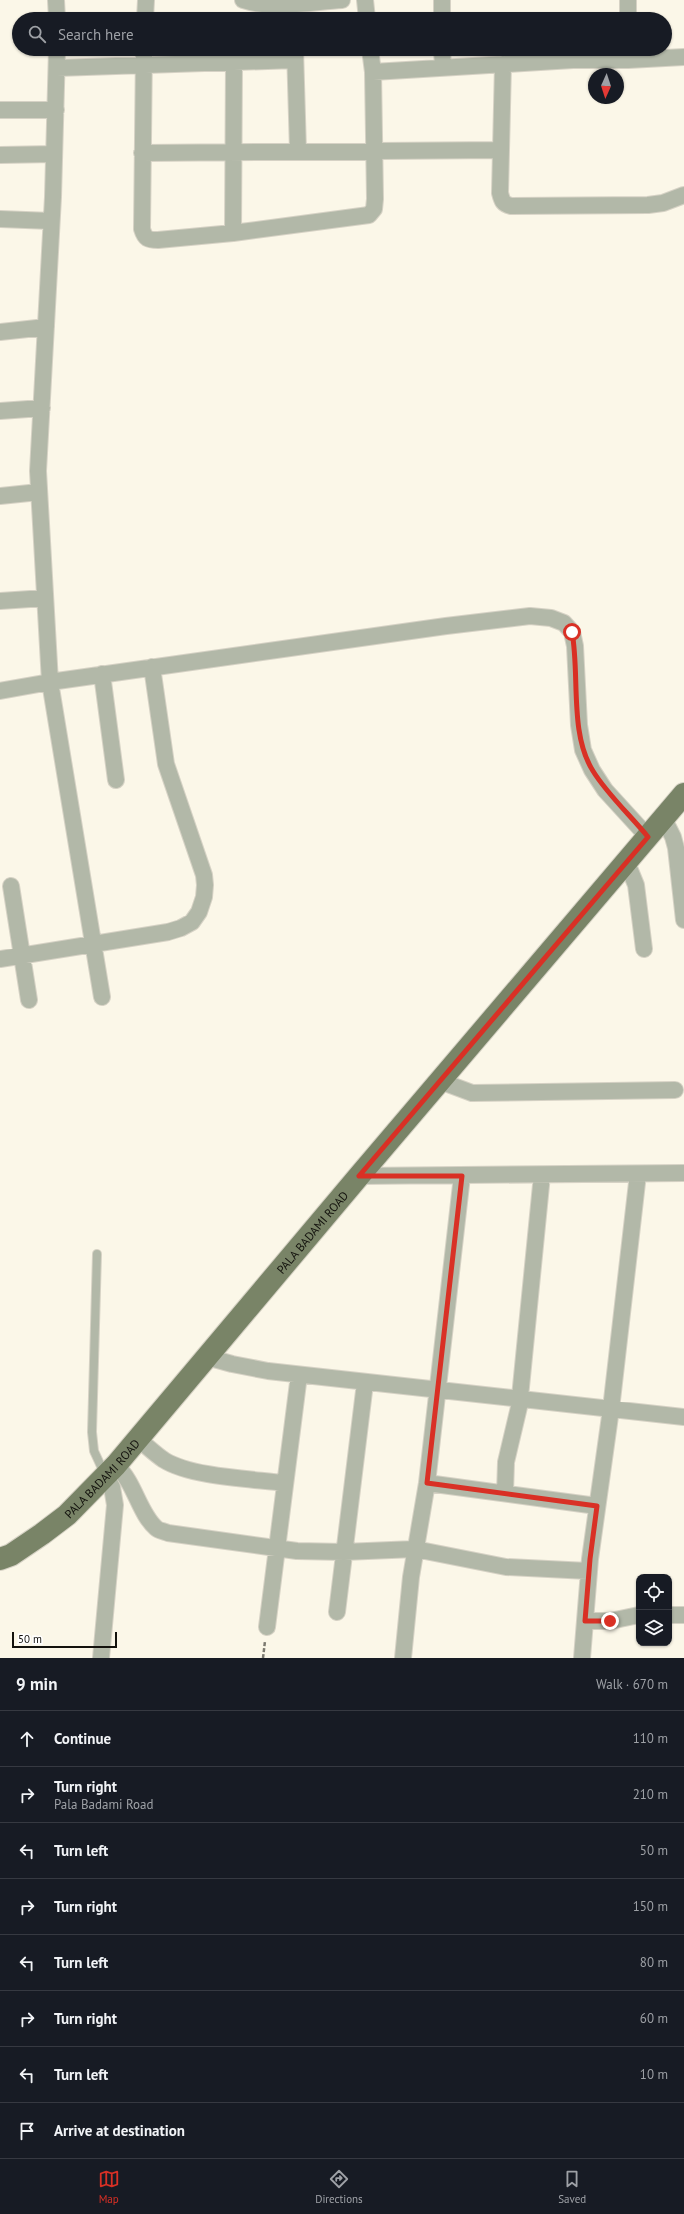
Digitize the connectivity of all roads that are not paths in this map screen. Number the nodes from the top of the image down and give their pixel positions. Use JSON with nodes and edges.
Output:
{"nodes":[{"id":1,"x":56,"y":0,"type":"edge"},
{"id":2,"x":146,"y":0,"type":"edge"},
{"id":3,"x":243,"y":0,"type":"edge"},
{"id":4,"x":342,"y":0,"type":"edge"},
{"id":5,"x":365,"y":0,"type":"edge"},
{"id":6,"x":442,"y":0,"type":"edge"},
{"id":7,"x":628,"y":0,"type":"edge"},
{"id":8,"x":294,"y":11,"type":"edge"},
{"id":9,"x":57,"y":12,"type":"edge"},
{"id":10,"x":145,"y":12,"type":"edge"},
{"id":11,"x":366,"y":12,"type":"edge"},
{"id":12,"x":442,"y":12,"type":"edge"},
{"id":13,"x":628,"y":12,"type":"edge"},
{"id":14,"x":57,"y":56,"type":"edge"},
{"id":15,"x":144,"y":56,"type":"edge"},
{"id":16,"x":280,"y":56,"type":"edge"},
{"id":17,"x":295,"y":56,"type":"edge"},
{"id":18,"x":371,"y":56,"type":"edge"},
{"id":19,"x":442,"y":56,"type":"edge"},
{"id":20,"x":617,"y":56,"type":"edge"},
{"id":21,"x":656,"y":56,"type":"edge"},
{"id":22,"x":684,"y":57,"type":"edge"},
{"id":23,"x":234,"y":62,"type":"junction"},
{"id":24,"x":502,"y":64,"type":"junction"},
{"id":25,"x":143,"y":65,"type":"junction"},
{"id":26,"x":57,"y":68,"type":"junction"},
{"id":27,"x":443,"y":68,"type":"junction"},
{"id":28,"x":373,"y":72,"type":"junction"},
{"id":29,"x":0,"y":110,"type":"edge"},
{"id":30,"x":56,"y":110,"type":"junction"},
{"id":31,"x":374,"y":150,"type":"junction"},
{"id":32,"x":501,"y":150,"type":"junction"},
{"id":33,"x":298,"y":151,"type":"junction"},
{"id":34,"x":234,"y":152,"type":"junction"},
{"id":35,"x":142,"y":153,"type":"junction"},
{"id":36,"x":54,"y":154,"type":"junction"},
{"id":37,"x":0,"y":155,"type":"edge"},
{"id":38,"x":684,"y":195,"type":"edge"},
{"id":39,"x":0,"y":219,"type":"edge"},
{"id":40,"x":51,"y":221,"type":"junction"},
{"id":41,"x":232,"y":234,"type":"junction"},
{"id":42,"x":46,"y":327,"type":"junction"},
{"id":43,"x":0,"y":332,"type":"edge"},
{"id":44,"x":42,"y":408,"type":"junction"},
{"id":45,"x":0,"y":411,"type":"edge"},
{"id":46,"x":39,"y":492,"type":"junction"},
{"id":47,"x":0,"y":496,"type":"edge"},
{"id":48,"x":45,"y":598,"type":"junction"},
{"id":49,"x":0,"y":601,"type":"edge"},
{"id":50,"x":152,"y":667,"type":"junction"},
{"id":51,"x":102,"y":674,"type":"junction"},
{"id":52,"x":50,"y":682,"type":"junction"},
{"id":53,"x":0,"y":690,"type":"edge"},
{"id":54,"x":116,"y":780,"type":"dead end"},
{"id":55,"x":677,"y":806,"type":"edge"},
{"id":56,"x":648,"y":837,"type":"junction"},
{"id":57,"x":627,"y":863,"type":"junction"},
{"id":58,"x":11,"y":886,"type":"dead end"},
{"id":59,"x":684,"y":920,"type":"edge"},
{"id":60,"x":93,"y":942,"type":"junction"},
{"id":61,"x":644,"y":950,"type":"dead end"},
{"id":62,"x":23,"y":955,"type":"junction"},
{"id":63,"x":0,"y":959,"type":"edge"},
{"id":64,"x":102,"y":997,"type":"dead end"},
{"id":65,"x":30,"y":1000,"type":"dead end"},
{"id":66,"x":440,"y":1081,"type":"junction"},
{"id":67,"x":678,"y":1083,"type":"edge"},
{"id":68,"x":684,"y":1173,"type":"edge"},
{"id":69,"x":638,"y":1174,"type":"junction"},
{"id":70,"x":542,"y":1175,"type":"junction"},
{"id":71,"x":359,"y":1176,"type":"junction"},
{"id":72,"x":462,"y":1176,"type":"junction"},
{"id":73,"x":97,"y":1254,"type":"dead end"},
{"id":74,"x":207,"y":1356,"type":"junction"},
{"id":75,"x":298,"y":1375,"type":"junction"},
{"id":76,"x":365,"y":1382,"type":"junction"},
{"id":77,"x":437,"y":1391,"type":"junction"},
{"id":78,"x":518,"y":1400,"type":"junction"},
{"id":79,"x":611,"y":1409,"type":"junction"},
{"id":80,"x":684,"y":1417,"type":"edge"},
{"id":81,"x":138,"y":1439,"type":"junction"},
{"id":82,"x":111,"y":1471,"type":"junction"},
{"id":83,"x":284,"y":1483,"type":"junction"},
{"id":84,"x":427,"y":1483,"type":"junction"},
{"id":85,"x":505,"y":1494,"type":"junction"},
{"id":86,"x":597,"y":1506,"type":"junction"},
{"id":87,"x":276,"y":1548,"type":"junction"},
{"id":88,"x":415,"y":1549,"type":"junction"},
{"id":89,"x":344,"y":1552,"type":"junction"},
{"id":90,"x":0,"y":1559,"type":"edge"},
{"id":91,"x":588,"y":1571,"type":"junction"},
{"id":92,"x":337,"y":1612,"type":"dead end"},
{"id":93,"x":672,"y":1615,"type":"edge"},
{"id":94,"x":684,"y":1615,"type":"edge"},
{"id":95,"x":636,"y":1616,"type":"edge"},
{"id":96,"x":585,"y":1621,"type":"junction"},
{"id":97,"x":267,"y":1626,"type":"dead end"},
{"id":98,"x":101,"y":1658,"type":"edge"},
{"id":99,"x":403,"y":1658,"type":"edge"},
{"id":100,"x":582,"y":1658,"type":"edge"}],
"edges":[{"from":1,"to":9,"type":"street"},
{"from":2,"to":10,"type":"street"},
{"from":3,"to":8,"type":"street"},
{"from":4,"to":8,"type":"street"},
{"from":5,"to":11,"type":"street"},
{"from":6,"to":12,"type":"street"},
{"from":7,"to":13,"type":"street"},
{"from":14,"to":26,"type":"street"},
{"from":15,"to":25,"type":"street"},
{"from":16,"to":23,"type":"street"},
{"from":17,"to":33,"type":"street"},
{"from":18,"to":28,"type":"street"},
{"from":19,"to":27,"type":"street"},
{"from":20,"to":24,"type":"street"},
{"from":21,"to":22,"type":"street"},
{"from":23,"to":25,"type":"street"},
{"from":23,"to":34,"type":"street"},
{"from":24,"to":27,"type":"street"},
{"from":24,"to":32,"type":"street"},
{"from":25,"to":26,"type":"street"},
{"from":25,"to":35,"type":"street"},
{"from":26,"to":30,"type":"street"},
{"from":27,"to":28,"type":"street"},
{"from":28,"to":31,"type":"street"},
{"from":29,"to":30,"type":"street"},
{"from":30,"to":36,"type":"street"},
{"from":31,"to":32,"type":"street"},
{"from":31,"to":33,"type":"street"},
{"from":31,"to":41,"type":"street"},
{"from":32,"to":38,"type":"street"},
{"from":33,"to":34,"type":"street"},
{"from":34,"to":35,"type":"street"},
{"from":34,"to":41,"type":"street"},
{"from":35,"to":41,"type":"street"},
{"from":36,"to":37,"type":"street"},
{"from":36,"to":40,"type":"street"},
{"from":39,"to":40,"type":"street"},
{"from":40,"to":42,"type":"street"},
{"from":42,"to":43,"type":"street"},
{"from":42,"to":44,"type":"street"},
{"from":44,"to":45,"type":"street"},
{"from":44,"to":46,"type":"street"},
{"from":46,"to":47,"type":"street"},
{"from":46,"to":48,"type":"street"},
{"from":48,"to":49,"type":"street"},
{"from":48,"to":52,"type":"street"},
{"from":50,"to":51,"type":"street"},
{"from":50,"to":56,"type":"street"},
{"from":50,"to":60,"type":"street"},
{"from":51,"to":52,"type":"street"},
{"from":51,"to":54,"type":"street"},
{"from":52,"to":53,"type":"street"},
{"from":52,"to":60,"type":"street"},
{"from":55,"to":56,"type":"main road","name":"PALA BADAMI ROAD"},
{"from":55,"to":59,"type":"street"},
{"from":56,"to":57,"type":"main road","name":"PALA BADAMI ROAD"},
{"from":57,"to":61,"type":"street"},
{"from":57,"to":66,"type":"main road","name":"PALA BADAMI ROAD"},
{"from":58,"to":62,"type":"street"},
{"from":60,"to":62,"type":"street"},
{"from":60,"to":64,"type":"street"},
{"from":62,"to":63,"type":"street"},
{"from":62,"to":65,"type":"street"},
{"from":66,"to":67,"type":"street"},
{"from":66,"to":71,"type":"main road","name":"PALA BADAMI ROAD"},
{"from":68,"to":69,"type":"street"},
{"from":69,"to":70,"type":"street"},
{"from":69,"to":79,"type":"street"},
{"from":70,"to":72,"type":"street"},
{"from":70,"to":78,"type":"street"},
{"from":71,"to":72,"type":"street"},
{"from":71,"to":74,"type":"main road","name":"PALA BADAMI ROAD"},
{"from":72,"to":77,"type":"street"},
{"from":73,"to":82,"type":"lane"},
{"from":74,"to":75,"type":"street"},
{"from":74,"to":81,"type":"main road","name":"PALA BADAMI ROAD"},
{"from":75,"to":76,"type":"street"},
{"from":75,"to":83,"type":"street"},
{"from":76,"to":77,"type":"street"},
{"from":76,"to":89,"type":"street"},
{"from":77,"to":78,"type":"street"},
{"from":77,"to":84,"type":"street"},
{"from":78,"to":79,"type":"street"},
{"from":78,"to":85,"type":"street"},
{"from":79,"to":80,"type":"street"},
{"from":79,"to":86,"type":"street"},
{"from":81,"to":82,"type":"main road","name":"PALA BADAMI ROAD"},
{"from":81,"to":83,"type":"street"},
{"from":82,"to":87,"type":"street"},
{"from":82,"to":90,"type":"main road","name":"PALA BADAMI ROAD"},
{"from":82,"to":98,"type":"street"},
{"from":83,"to":87,"type":"street"},
{"from":84,"to":85,"type":"street"},
{"from":84,"to":88,"type":"street"},
{"from":85,"to":86,"type":"street"},
{"from":86,"to":91,"type":"street"},
{"from":87,"to":89,"type":"street"},
{"from":87,"to":97,"type":"street"},
{"from":88,"to":89,"type":"street"},
{"from":88,"to":91,"type":"street"},
{"from":88,"to":99,"type":"street"},
{"from":89,"to":92,"type":"street"},
{"from":91,"to":96,"type":"street"},
{"from":93,"to":94,"type":"street"},
{"from":95,"to":96,"type":"street"},
{"from":96,"to":100,"type":"street"}]}
